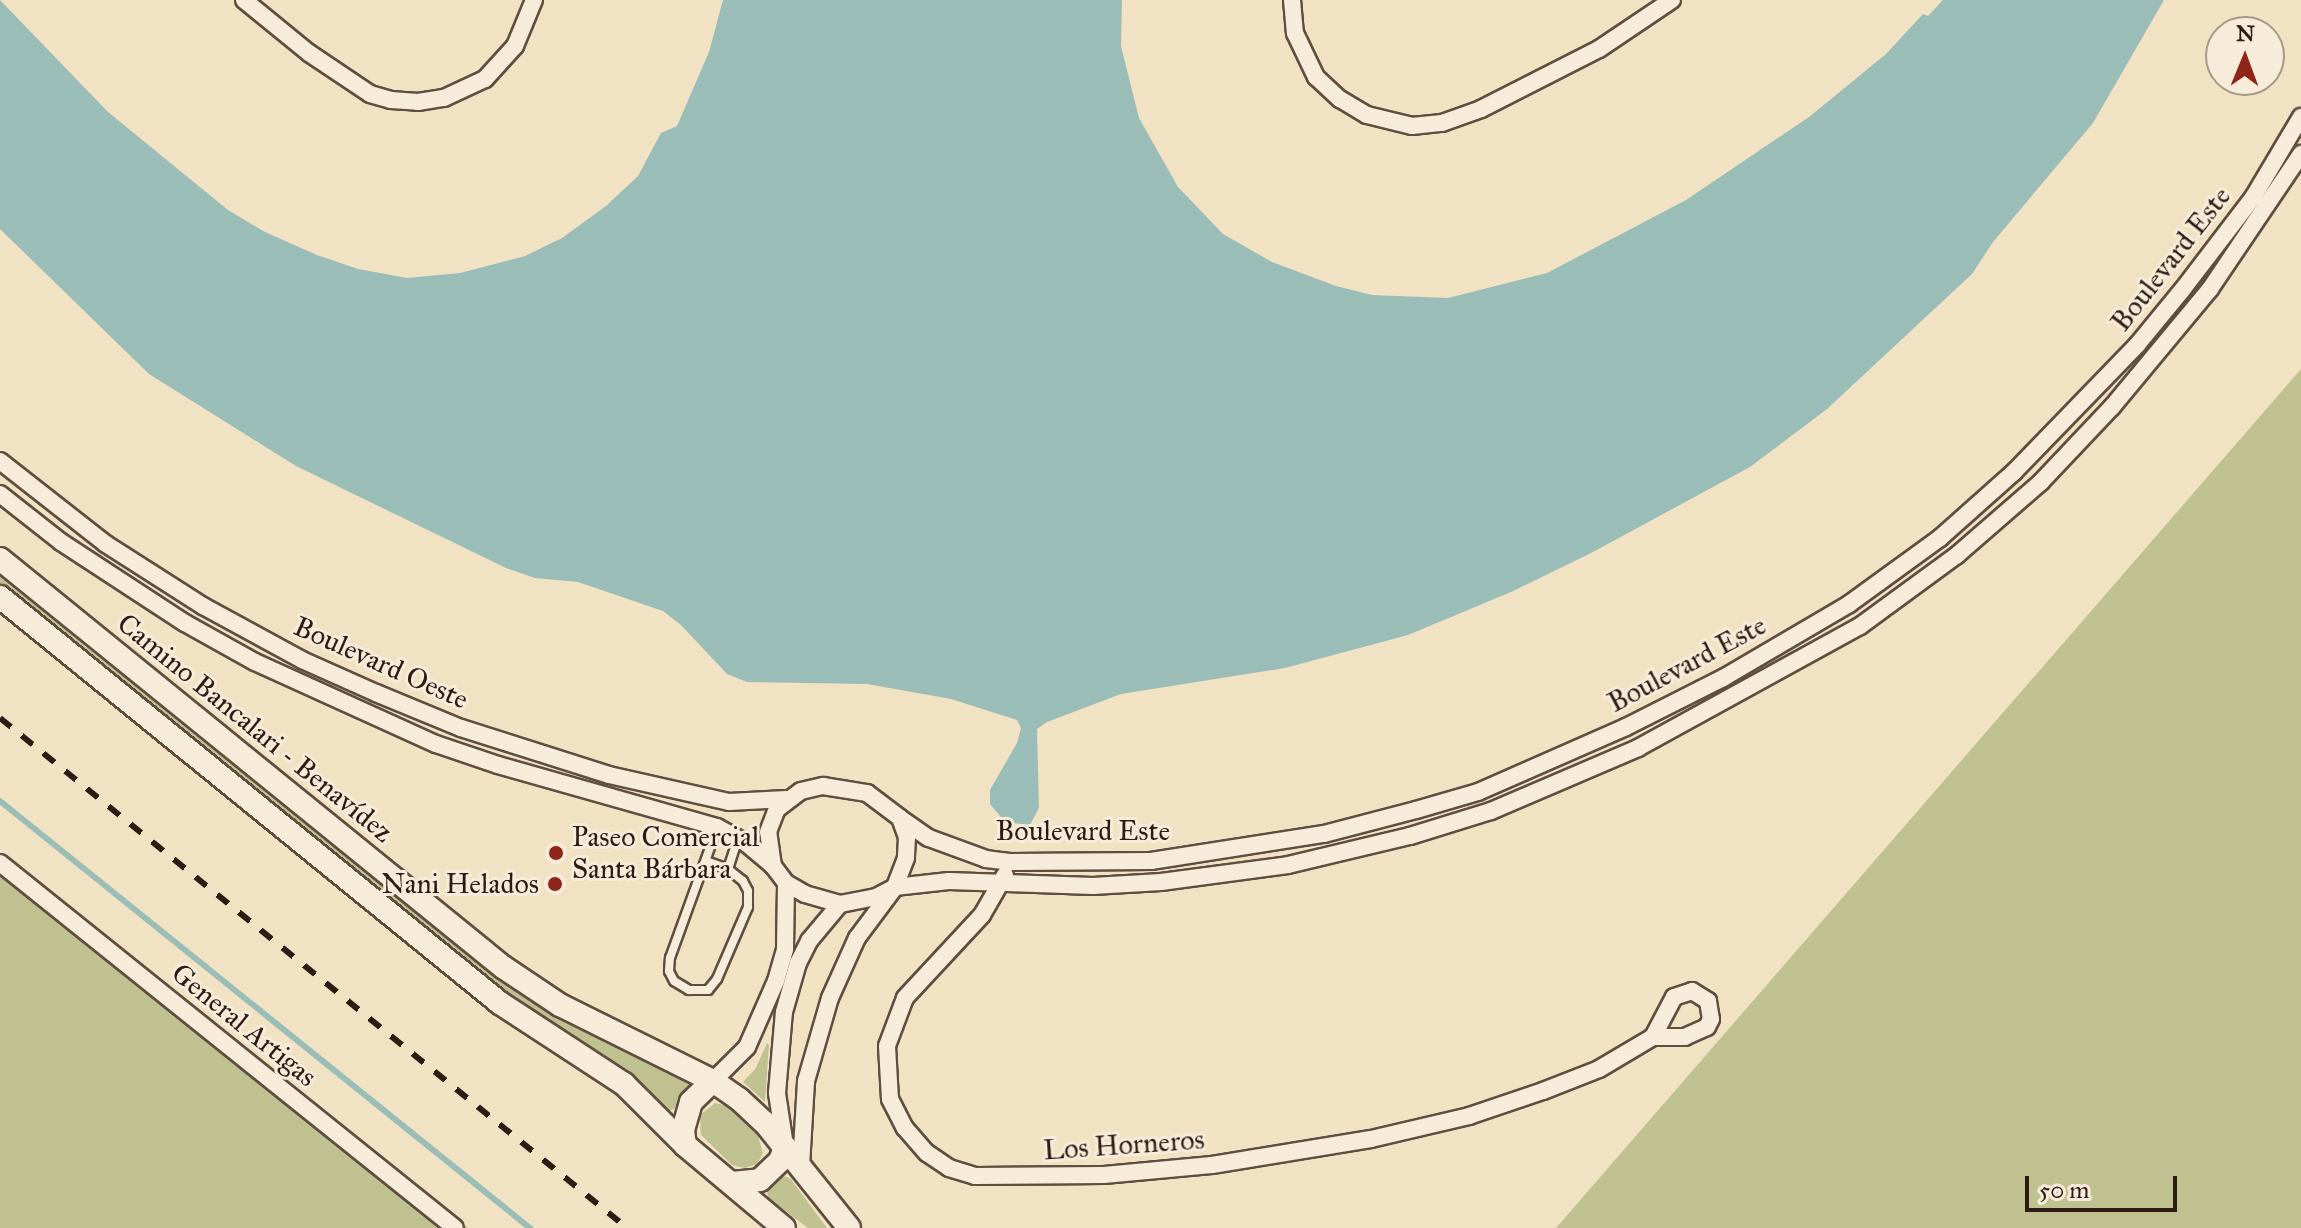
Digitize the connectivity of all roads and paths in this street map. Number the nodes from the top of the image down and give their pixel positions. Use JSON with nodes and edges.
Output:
{"nodes":[{"id":1,"x":244,"y":0,"type":"edge"},
{"id":2,"x":534,"y":0,"type":"edge"},
{"id":3,"x":1292,"y":0,"type":"edge"},
{"id":4,"x":1672,"y":0,"type":"edge"},
{"id":5,"x":2301,"y":117,"type":"edge"},
{"id":6,"x":2301,"y":154,"type":"edge"},
{"id":7,"x":2137,"y":345,"type":"junction"},
{"id":8,"x":2152,"y":360,"type":"junction"},
{"id":9,"x":0,"y":461,"type":"edge"},
{"id":10,"x":0,"y":494,"type":"edge"},
{"id":11,"x":0,"y":559,"type":"edge"},
{"id":12,"x":1904,"y":564,"type":"junction"},
{"id":13,"x":139,"y":566,"type":"junction"},
{"id":14,"x":1918,"y":583,"type":"junction"},
{"id":15,"x":126,"y":584,"type":"junction"},
{"id":16,"x":0,"y":597,"type":"edge"},
{"id":17,"x":409,"y":706,"type":"junction"},
{"id":18,"x":1626,"y":727,"type":"junction"},
{"id":19,"x":398,"y":728,"type":"junction"},
{"id":20,"x":1638,"y":748,"type":"junction"},
{"id":21,"x":786,"y":799,"type":"junction"},
{"id":22,"x":729,"y":802,"type":"junction"},
{"id":23,"x":900,"y":818,"type":"junction"},
{"id":24,"x":717,"y":827,"type":"junction"},
{"id":25,"x":1324,"y":834,"type":"junction"},
{"id":26,"x":738,"y":838,"type":"junction"},
{"id":27,"x":1330,"y":856,"type":"junction"},
{"id":28,"x":706,"y":861,"type":"junction"},
{"id":29,"x":1010,"y":862,"type":"junction"},
{"id":30,"x":0,"y":863,"type":"edge"},
{"id":31,"x":773,"y":866,"type":"junction"},
{"id":32,"x":728,"y":869,"type":"junction"},
{"id":33,"x":786,"y":883,"type":"junction"},
{"id":34,"x":1002,"y":883,"type":"junction"},
{"id":35,"x":895,"y":887,"type":"junction"},
{"id":36,"x":840,"y":904,"type":"junction"},
{"id":37,"x":1653,"y":1037,"type":"dead end"},
{"id":38,"x":713,"y":1081,"type":"junction"},
{"id":39,"x":685,"y":1145,"type":"junction"},
{"id":40,"x":785,"y":1147,"type":"junction"},
{"id":41,"x":801,"y":1166,"type":"junction"},
{"id":42,"x":732,"y":1183,"type":"junction"},
{"id":43,"x":455,"y":1228,"type":"edge"},
{"id":44,"x":784,"y":1228,"type":"edge"},
{"id":45,"x":849,"y":1228,"type":"edge"}],
"edges":[{"from":1,"to":2,"type":"street"},
{"from":3,"to":4,"type":"street"},
{"from":5,"to":7,"type":"street","name":"Boulevard Este"},
{"from":6,"to":8,"type":"street","name":"Boulevard Este"},
{"from":7,"to":8,"type":"street"},
{"from":7,"to":12,"type":"street","name":"Boulevard Este"},
{"from":8,"to":14,"type":"street","name":"Boulevard Este"},
{"from":9,"to":13,"type":"street","name":"Boulevard Oeste"},
{"from":10,"to":15,"type":"street","name":"Boulevard Oeste"},
{"from":11,"to":38,"type":"main road","name":"Camino Bancalari - Benavídez"},
{"from":12,"to":14,"type":"street"},
{"from":12,"to":18,"type":"street","name":"Boulevard Este"},
{"from":13,"to":15,"type":"street"},
{"from":13,"to":17,"type":"street","name":"Boulevard Oeste"},
{"from":14,"to":20,"type":"street","name":"Boulevard Este"},
{"from":15,"to":19,"type":"street","name":"Boulevard Oeste"},
{"from":16,"to":39,"type":"main road"},
{"from":17,"to":19,"type":"street"},
{"from":17,"to":22,"type":"street","name":"Boulevard Oeste"},
{"from":18,"to":20,"type":"street"},
{"from":18,"to":25,"type":"street","name":"Boulevard Este"},
{"from":19,"to":24,"type":"street","name":"Boulevard Oeste"},
{"from":20,"to":27,"type":"street","name":"Boulevard Este"},
{"from":21,"to":22,"type":"street","name":"Boulevard Oeste"},
{"from":21,"to":23,"type":"street"},
{"from":21,"to":31,"type":"street"},
{"from":22,"to":24,"type":"street"},
{"from":23,"to":29,"type":"street","name":"Boulevard Este"},
{"from":23,"to":35,"type":"street"},
{"from":24,"to":26,"type":"street","name":"Boulevard Oeste"},
{"from":24,"to":28,"type":"lane"},
{"from":25,"to":27,"type":"street"},
{"from":25,"to":29,"type":"street","name":"Boulevard Este"},
{"from":26,"to":31,"type":"street","name":"Boulevard Oeste"},
{"from":26,"to":32,"type":"lane"},
{"from":27,"to":34,"type":"street","name":"Boulevard Este"},
{"from":28,"to":32,"type":"lane"},
{"from":28,"to":32,"type":"lane"},
{"from":29,"to":34,"type":"street","name":"Los Horneros"},
{"from":30,"to":43,"type":"street","name":"General Artigas"},
{"from":31,"to":33,"type":"street"},
{"from":33,"to":36,"type":"street"},
{"from":33,"to":38,"type":"street"},
{"from":34,"to":35,"type":"street","name":"Boulevard Este"},
{"from":34,"to":37,"type":"street","name":"Los Horneros"},
{"from":35,"to":36,"type":"street"},
{"from":35,"to":41,"type":"street"},
{"from":36,"to":40,"type":"street"},
{"from":38,"to":39,"type":"main road"},
{"from":38,"to":40,"type":"main road","name":"Camino Bancalari - Benavídez"},
{"from":39,"to":42,"type":"main road"},
{"from":40,"to":41,"type":"main road","name":"Camino Bancalari - Benavídez"},
{"from":40,"to":42,"type":"main road"},
{"from":41,"to":45,"type":"main road","name":"Camino Bancalari - Benavídez"},
{"from":42,"to":44,"type":"main road"}]}
